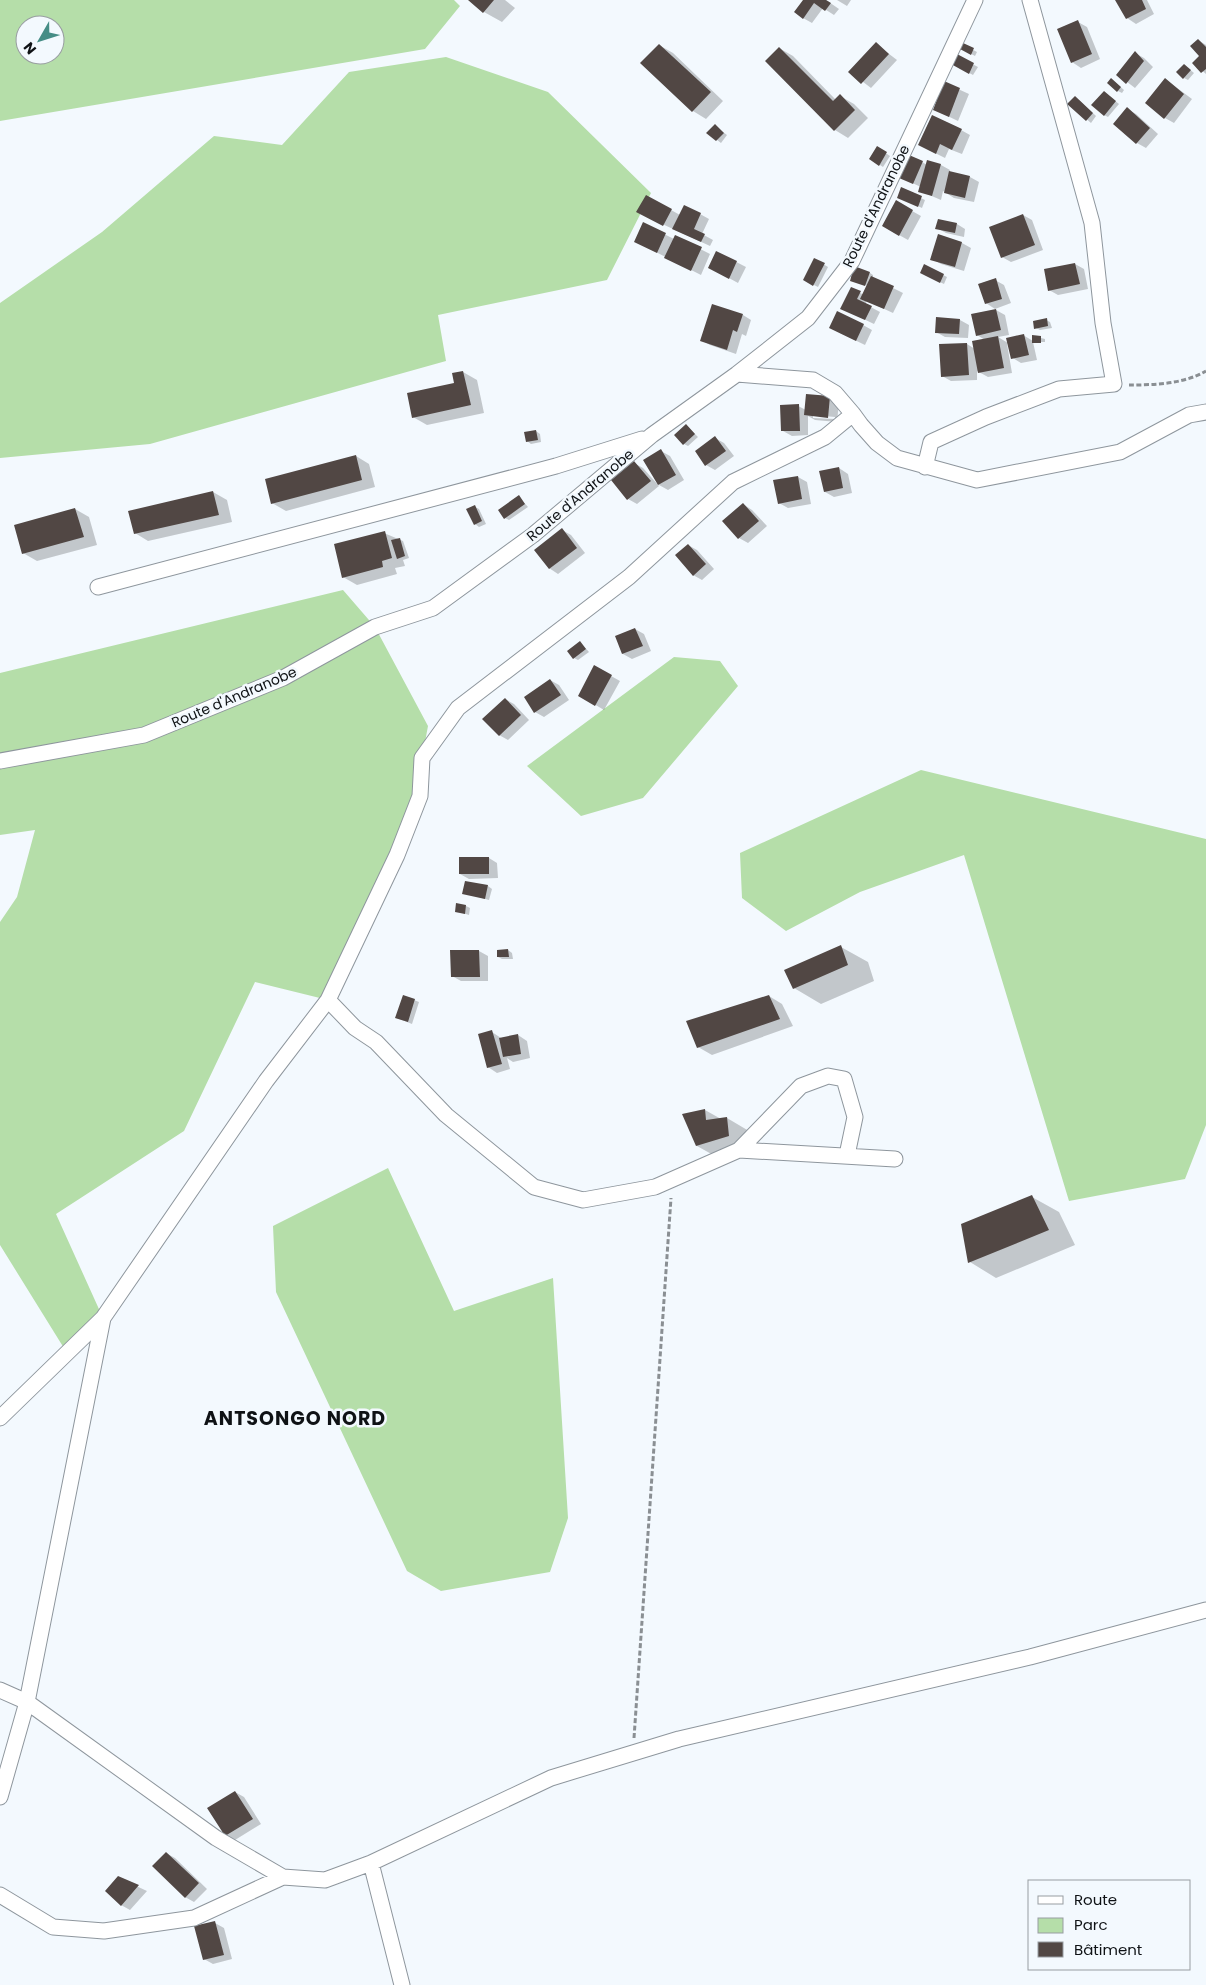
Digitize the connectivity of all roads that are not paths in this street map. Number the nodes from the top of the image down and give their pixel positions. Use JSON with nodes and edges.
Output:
{"nodes":[{"id":1,"x":974,"y":0,"type":"edge"},
{"id":2,"x":1030,"y":0,"type":"edge"},
{"id":3,"x":737,"y":374,"type":"junction"},
{"id":4,"x":1206,"y":412,"type":"edge"},
{"id":5,"x":854,"y":414,"type":"junction"},
{"id":6,"x":652,"y":435,"type":"junction"},
{"id":7,"x":925,"y":467,"type":"junction"},
{"id":8,"x":98,"y":588,"type":"dead end"},
{"id":9,"x":0,"y":761,"type":"edge"},
{"id":10,"x":328,"y":1000,"type":"junction"},
{"id":11,"x":740,"y":1150,"type":"junction"},
{"id":12,"x":847,"y":1155,"type":"junction"},
{"id":13,"x":895,"y":1159,"type":"dead end"},
{"id":14,"x":103,"y":1318,"type":"junction"},
{"id":15,"x":0,"y":1418,"type":"edge"},
{"id":16,"x":1206,"y":1610,"type":"edge"},
{"id":17,"x":0,"y":1690,"type":"edge"},
{"id":18,"x":27,"y":1702,"type":"junction"},
{"id":19,"x":0,"y":1797,"type":"edge"},
{"id":20,"x":371,"y":1864,"type":"junction"},
{"id":21,"x":283,"y":1877,"type":"junction"},
{"id":22,"x":0,"y":1895,"type":"edge"},
{"id":23,"x":402,"y":1985,"type":"edge"}],
"edges":[{"from":1,"to":3,"type":"street","name":"Route d'Andranobe"},
{"from":2,"to":7,"type":"street"},
{"from":3,"to":5,"type":"street"},
{"from":3,"to":6,"type":"street","name":"Route d'Andranobe"},
{"from":4,"to":7,"type":"street"},
{"from":5,"to":7,"type":"street"},
{"from":5,"to":10,"type":"street"},
{"from":6,"to":8,"type":"street"},
{"from":6,"to":9,"type":"street","name":"Route d'Andranobe"},
{"from":10,"to":11,"type":"street"},
{"from":10,"to":14,"type":"street"},
{"from":11,"to":12,"type":"street"},
{"from":11,"to":12,"type":"street"},
{"from":12,"to":13,"type":"street"},
{"from":14,"to":15,"type":"street"},
{"from":14,"to":18,"type":"street"},
{"from":16,"to":20,"type":"street"},
{"from":17,"to":18,"type":"street"},
{"from":18,"to":19,"type":"street"},
{"from":18,"to":21,"type":"street"},
{"from":20,"to":21,"type":"street"},
{"from":20,"to":23,"type":"street"},
{"from":21,"to":22,"type":"street"}]}
